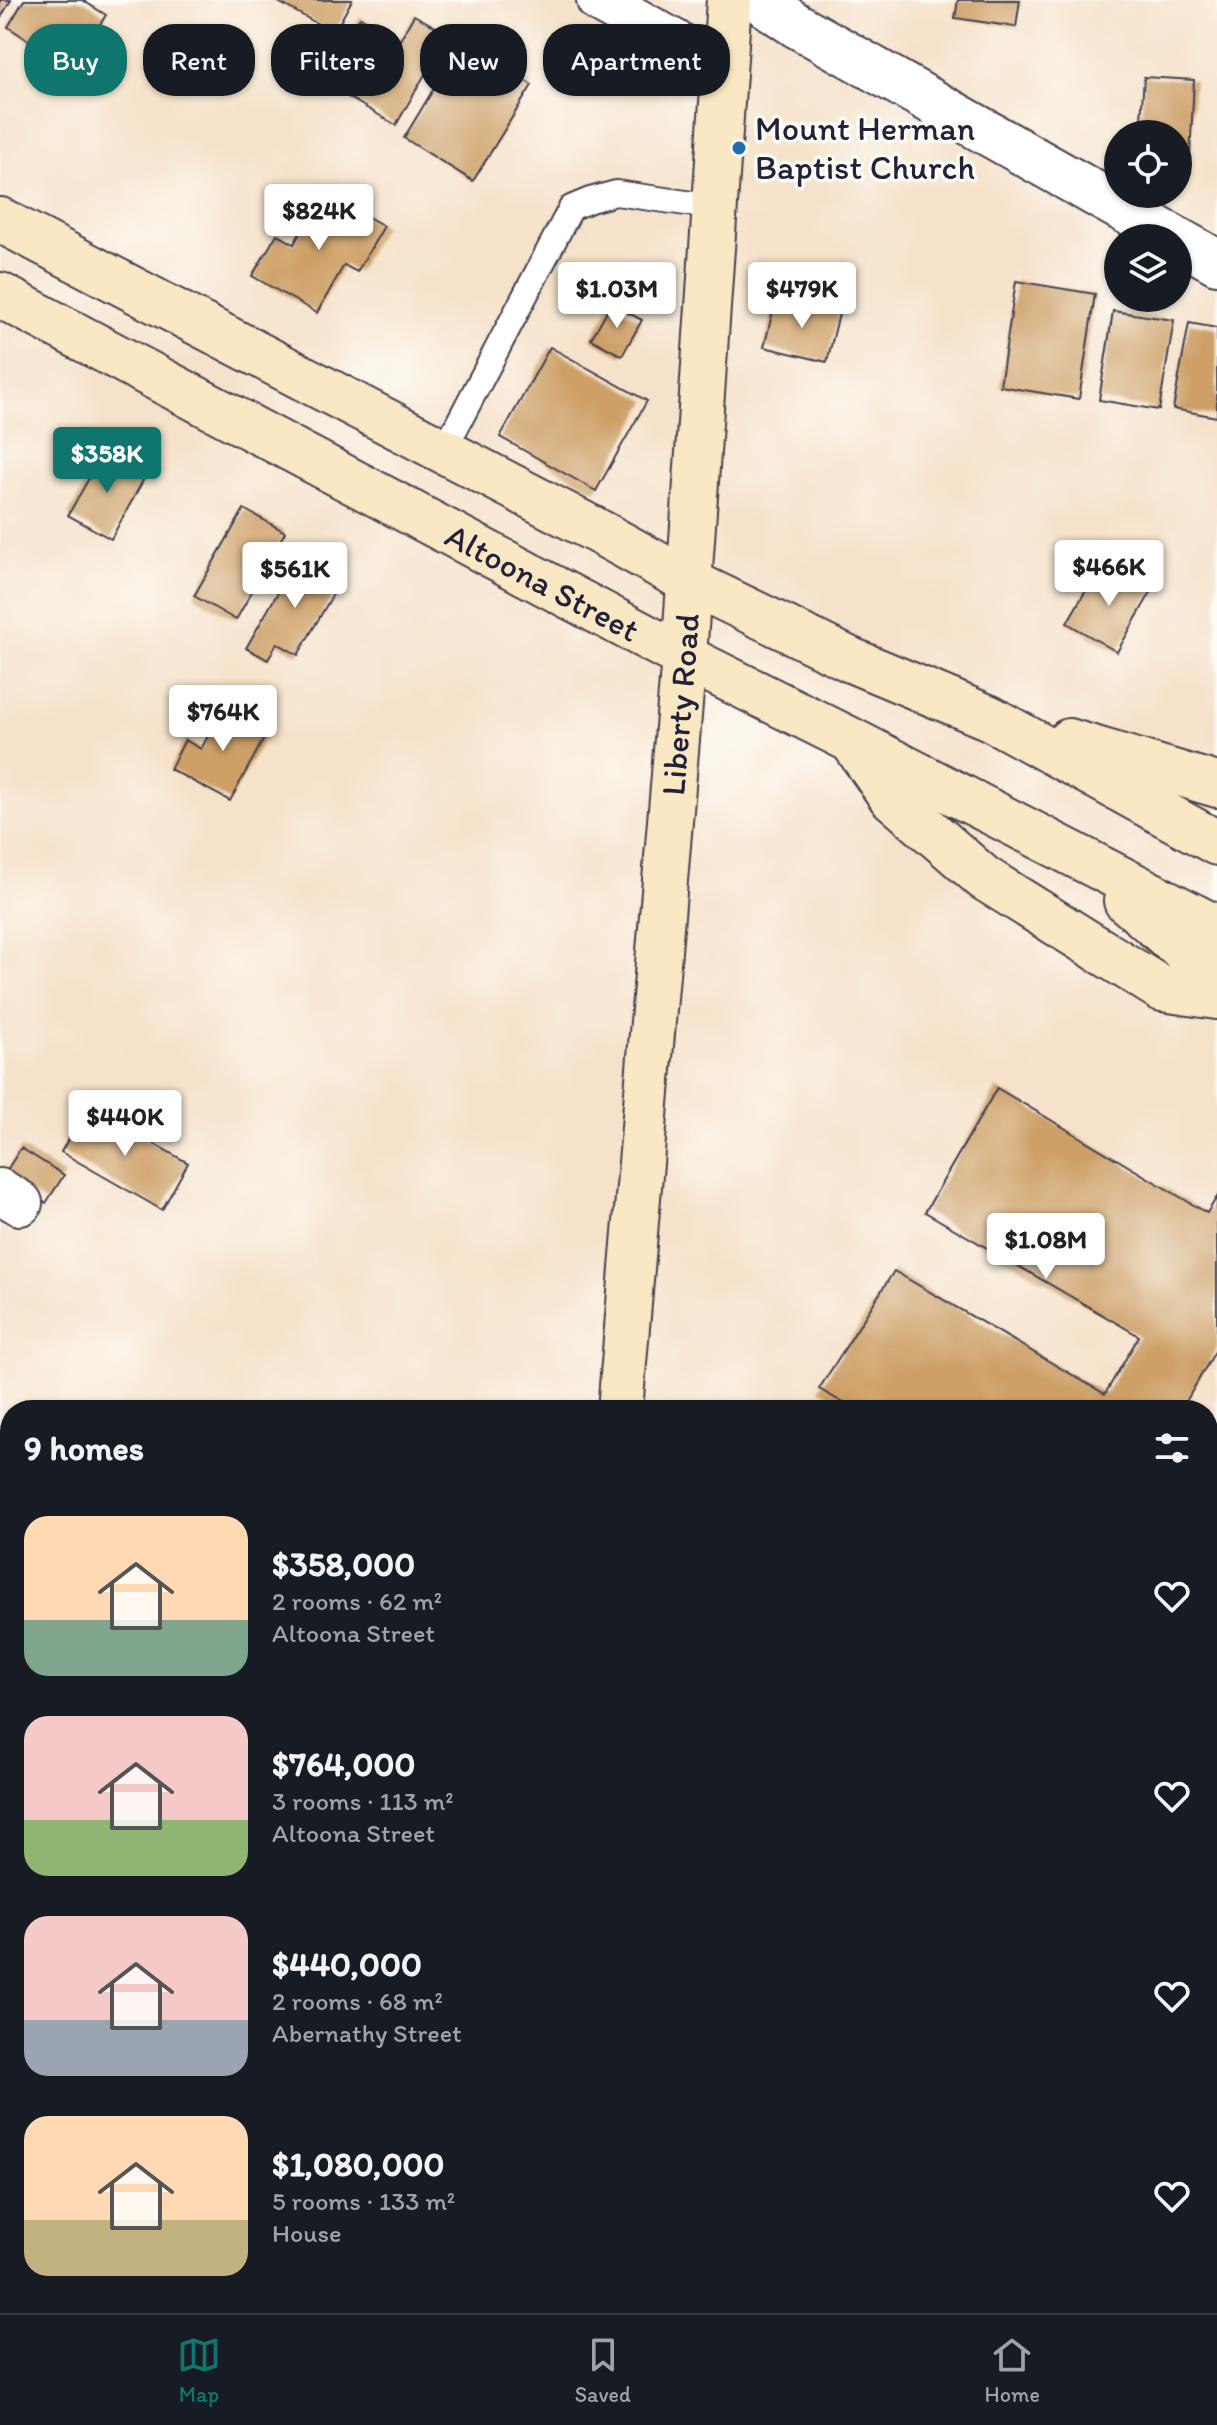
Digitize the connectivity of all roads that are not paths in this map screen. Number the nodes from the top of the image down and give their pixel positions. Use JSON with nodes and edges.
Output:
{"nodes":[{"id":1,"x":599,"y":0,"type":"edge"},
{"id":2,"x":729,"y":0,"type":"edge"},
{"id":3,"x":759,"y":0,"type":"edge"},
{"id":4,"x":642,"y":24,"type":"edge"},
{"id":5,"x":727,"y":24,"type":"edge"},
{"id":6,"x":722,"y":96,"type":"edge"},
{"id":7,"x":714,"y":207,"type":"junction"},
{"id":8,"x":0,"y":220,"type":"edge"},
{"id":9,"x":1149,"y":224,"type":"edge"},
{"id":10,"x":1192,"y":248,"type":"edge"},
{"id":11,"x":1217,"y":262,"type":"edge"},
{"id":12,"x":0,"y":295,"type":"edge"},
{"id":13,"x":443,"y":452,"type":"junction"},
{"id":14,"x":688,"y":581,"type":"junction"},
{"id":15,"x":684,"y":657,"type":"junction"},
{"id":16,"x":990,"y":718,"type":"junction"},
{"id":17,"x":851,"y":740,"type":"junction"},
{"id":18,"x":1217,"y":785,"type":"edge"},
{"id":19,"x":1217,"y":843,"type":"edge"},
{"id":20,"x":1066,"y":850,"type":"junction"},
{"id":21,"x":1217,"y":928,"type":"edge"},
{"id":22,"x":1217,"y":979,"type":"edge"},
{"id":23,"x":1217,"y":997,"type":"edge"},
{"id":24,"x":621,"y":1400,"type":"edge"}],
"edges":[{"from":1,"to":4,"type":"street"},
{"from":2,"to":5,"type":"main road","name":"Liberty Road"},
{"from":3,"to":9,"type":"street"},
{"from":6,"to":7,"type":"main road","name":"Liberty Road"},
{"from":7,"to":13,"type":"lane"},
{"from":7,"to":14,"type":"main road","name":"Liberty Road"},
{"from":8,"to":13,"type":"main road","name":"Altoona Street"},
{"from":10,"to":11,"type":"street"},
{"from":12,"to":15,"type":"main road","name":"Altoona Street"},
{"from":13,"to":14,"type":"main road","name":"Altoona Street"},
{"from":14,"to":15,"type":"main road","name":"Liberty Road"},
{"from":14,"to":16,"type":"main road","name":"Altoona Street"},
{"from":15,"to":17,"type":"main road","name":"Altoona Street"},
{"from":15,"to":24,"type":"main road","name":"Liberty Road"},
{"from":16,"to":18,"type":"main road"},
{"from":16,"to":19,"type":"main road","name":"Altoona Street"},
{"from":17,"to":20,"type":"main road","name":"Altoona Street"},
{"from":17,"to":23,"type":"main road"},
{"from":20,"to":21,"type":"main road","name":"Altoona Street"},
{"from":20,"to":22,"type":"main road"}]}
